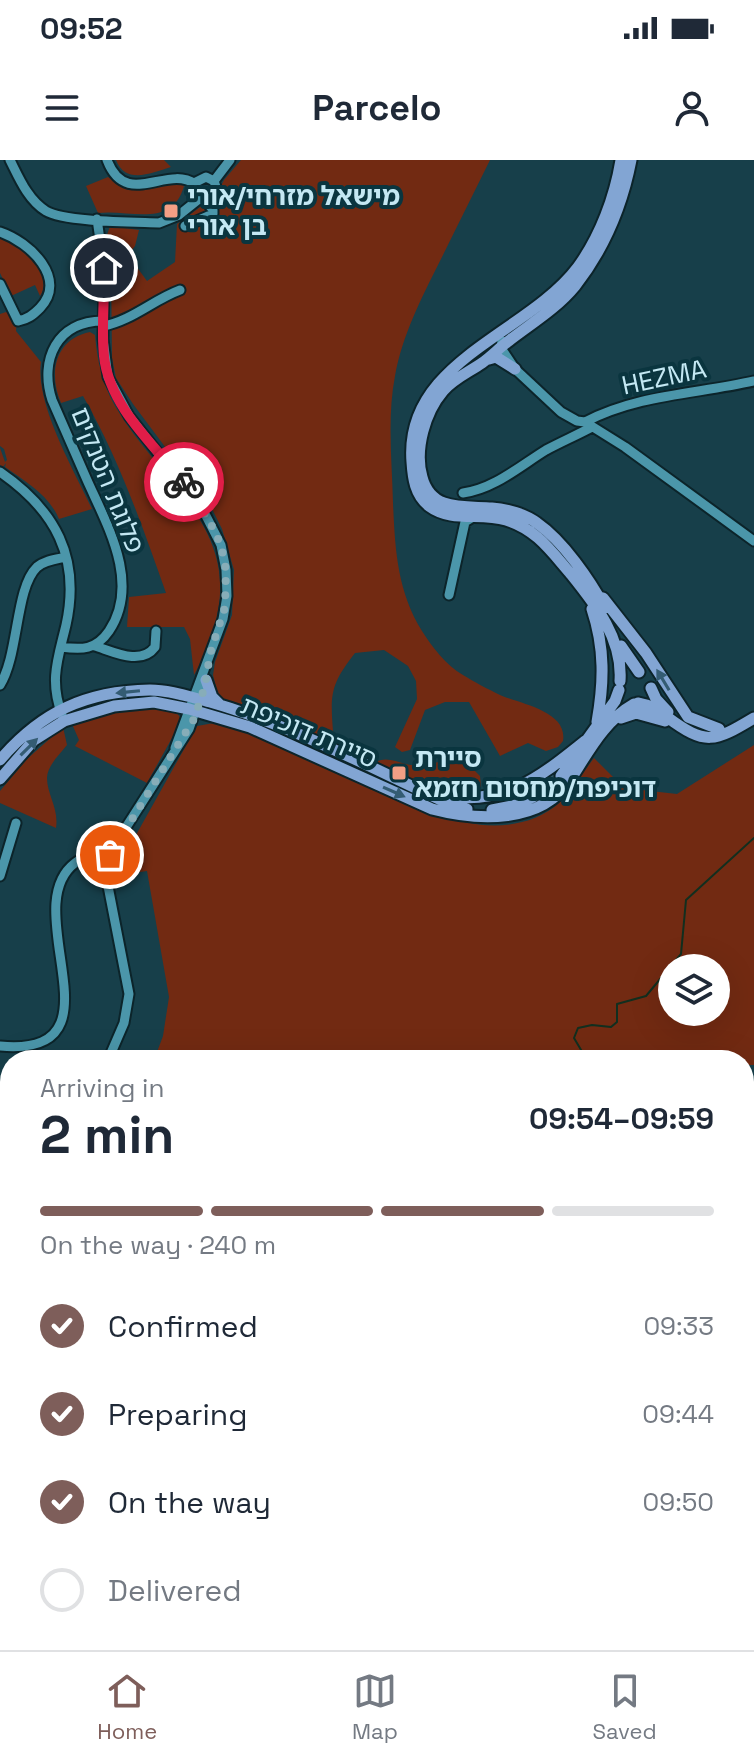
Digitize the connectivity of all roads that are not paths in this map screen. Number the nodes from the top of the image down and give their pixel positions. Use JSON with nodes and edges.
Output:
{"nodes":[{"id":1,"x":10,"y":160,"type":"edge"},
{"id":2,"x":107,"y":160,"type":"edge"},
{"id":3,"x":230,"y":160,"type":"edge"},
{"id":4,"x":621,"y":160,"type":"edge"},
{"id":5,"x":631,"y":160,"type":"edge"},
{"id":6,"x":214,"y":181,"type":"junction"},
{"id":7,"x":195,"y":184,"type":"junction"},
{"id":8,"x":202,"y":200,"type":"junction"},
{"id":9,"x":97,"y":219,"type":"junction"},
{"id":10,"x":185,"y":226,"type":"dead end"},
{"id":11,"x":0,"y":232,"type":"edge"},
{"id":12,"x":0,"y":284,"type":"edge"},
{"id":13,"x":180,"y":290,"type":"dead end"},
{"id":14,"x":103,"y":324,"type":"junction"},
{"id":15,"x":506,"y":340,"type":"junction"},
{"id":16,"x":481,"y":347,"type":"junction"},
{"id":17,"x":485,"y":361,"type":"junction"},
{"id":18,"x":512,"y":364,"type":"junction"},
{"id":19,"x":754,"y":381,"type":"edge"},
{"id":20,"x":588,"y":424,"type":"junction"},
{"id":21,"x":0,"y":472,"type":"edge"},
{"id":22,"x":463,"y":493,"type":"dead end"},
{"id":23,"x":452,"y":516,"type":"junction"},
{"id":24,"x":473,"y":517,"type":"junction"},
{"id":25,"x":464,"y":527,"type":"junction"},
{"id":26,"x":754,"y":541,"type":"edge"},
{"id":27,"x":66,"y":557,"type":"junction"},
{"id":28,"x":586,"y":577,"type":"junction"},
{"id":29,"x":587,"y":594,"type":"junction"},
{"id":30,"x":449,"y":595,"type":"dead end"},
{"id":31,"x":156,"y":631,"type":"dead end"},
{"id":32,"x":95,"y":646,"type":"junction"},
{"id":33,"x":61,"y":647,"type":"junction"},
{"id":34,"x":210,"y":654,"type":"junction"},
{"id":35,"x":639,"y":672,"type":"junction"},
{"id":36,"x":206,"y":680,"type":"junction"},
{"id":37,"x":0,"y":685,"type":"edge"},
{"id":38,"x":620,"y":686,"type":"junction"},
{"id":39,"x":651,"y":688,"type":"junction"},
{"id":40,"x":195,"y":704,"type":"junction"},
{"id":41,"x":636,"y":704,"type":"junction"},
{"id":42,"x":220,"y":705,"type":"junction"},
{"id":43,"x":754,"y":710,"type":"edge"},
{"id":44,"x":64,"y":714,"type":"junction"},
{"id":45,"x":754,"y":718,"type":"edge"},
{"id":46,"x":602,"y":724,"type":"junction"},
{"id":47,"x":719,"y":729,"type":"junction"},
{"id":48,"x":685,"y":731,"type":"junction"},
{"id":49,"x":582,"y":744,"type":"junction"},
{"id":50,"x":0,"y":760,"type":"edge"},
{"id":51,"x":560,"y":774,"type":"tunnel mouth"},
{"id":52,"x":0,"y":779,"type":"edge"},
{"id":53,"x":417,"y":789,"type":"junction"},
{"id":54,"x":532,"y":794,"type":"tunnel mouth"},
{"id":55,"x":16,"y":823,"type":"dead end"},
{"id":56,"x":110,"y":855,"type":"junction"},
{"id":57,"x":0,"y":876,"type":"edge"},
{"id":58,"x":0,"y":1046,"type":"edge"},
{"id":59,"x":112,"y":1050,"type":"edge"}],
"edges":[{"from":1,"to":9,"type":"street"},
{"from":2,"to":7,"type":"street"},
{"from":3,"to":6,"type":"street"},
{"from":4,"to":15,"type":"main road"},
{"from":5,"to":15,"type":"main road"},
{"from":6,"to":7,"type":"street"},
{"from":6,"to":8,"type":"street"},
{"from":7,"to":8,"type":"street"},
{"from":8,"to":9,"type":"street"},
{"from":8,"to":10,"type":"street"},
{"from":9,"to":14,"type":"street"},
{"from":11,"to":12,"type":"street"},
{"from":13,"to":14,"type":"street","name":"פלוגת הטנקים"},
{"from":14,"to":32,"type":"street","name":"פלוגת הטנקים"},
{"from":14,"to":34,"type":"street"},
{"from":15,"to":16,"type":"main road"},
{"from":15,"to":16,"type":"street"},
{"from":15,"to":17,"type":"main road"},
{"from":15,"to":18,"type":"main road"},
{"from":16,"to":23,"type":"main road"},
{"from":17,"to":18,"type":"main road"},
{"from":17,"to":28,"type":"main road"},
{"from":18,"to":20,"type":"street"},
{"from":19,"to":20,"type":"street","name":"HEZMA"},
{"from":20,"to":22,"type":"street","name":"HEZMA"},
{"from":20,"to":26,"type":"street"},
{"from":21,"to":27,"type":"street"},
{"from":23,"to":24,"type":"main road"},
{"from":23,"to":25,"type":"street"},
{"from":24,"to":25,"type":"street"},
{"from":24,"to":29,"type":"main road"},
{"from":25,"to":30,"type":"street"},
{"from":27,"to":33,"type":"street"},
{"from":27,"to":37,"type":"street"},
{"from":28,"to":35,"type":"main road"},
{"from":47,"to":28,"type":"main road","one_way":true},
{"from":29,"to":38,"type":"main road"},
{"from":29,"to":46,"type":"main road"},
{"from":31,"to":32,"type":"street"},
{"from":32,"to":33,"type":"street"},
{"from":33,"to":44,"type":"street"},
{"from":34,"to":36,"type":"street"},
{"from":34,"to":40,"type":"street"},
{"from":35,"to":38,"type":"main road"},
{"from":35,"to":39,"type":"main road"},
{"from":36,"to":40,"type":"street"},
{"from":36,"to":42,"type":"main road"},
{"from":38,"to":41,"type":"main road"},
{"from":38,"to":46,"type":"main road"},
{"from":39,"to":41,"type":"main road"},
{"from":39,"to":47,"type":"main road"},
{"from":40,"to":42,"type":"main road","name":"סיירת דוכיפת"},
{"from":40,"to":44,"type":"main road","name":"סיירת דוכיפת"},
{"from":40,"to":46,"type":"main road","name":"סיירת דוכיפת","one_way":true},
{"from":40,"to":56,"type":"street"},
{"from":41,"to":46,"type":"main road"},
{"from":41,"to":48,"type":"main road"},
{"from":42,"to":53,"type":"main road","name":"סיירת דוכיפת"},
{"from":43,"to":47,"type":"main road"},
{"from":44,"to":50,"type":"main road","name":"סיירת דוכיפת"},
{"from":52,"to":44,"type":"main road","name":"סיירת דוכיפת","one_way":true},
{"from":45,"to":48,"type":"main road"},
{"from":46,"to":48,"type":"main road"},
{"from":46,"to":49,"type":"main road"},
{"from":49,"to":51,"type":"main road"},
{"from":49,"to":53,"type":"main road"},
{"from":53,"to":54,"type":"main road","name":"סיירת דוכיפת"},
{"from":55,"to":57,"type":"street"},
{"from":56,"to":58,"type":"street"},
{"from":56,"to":59,"type":"street"}]}
